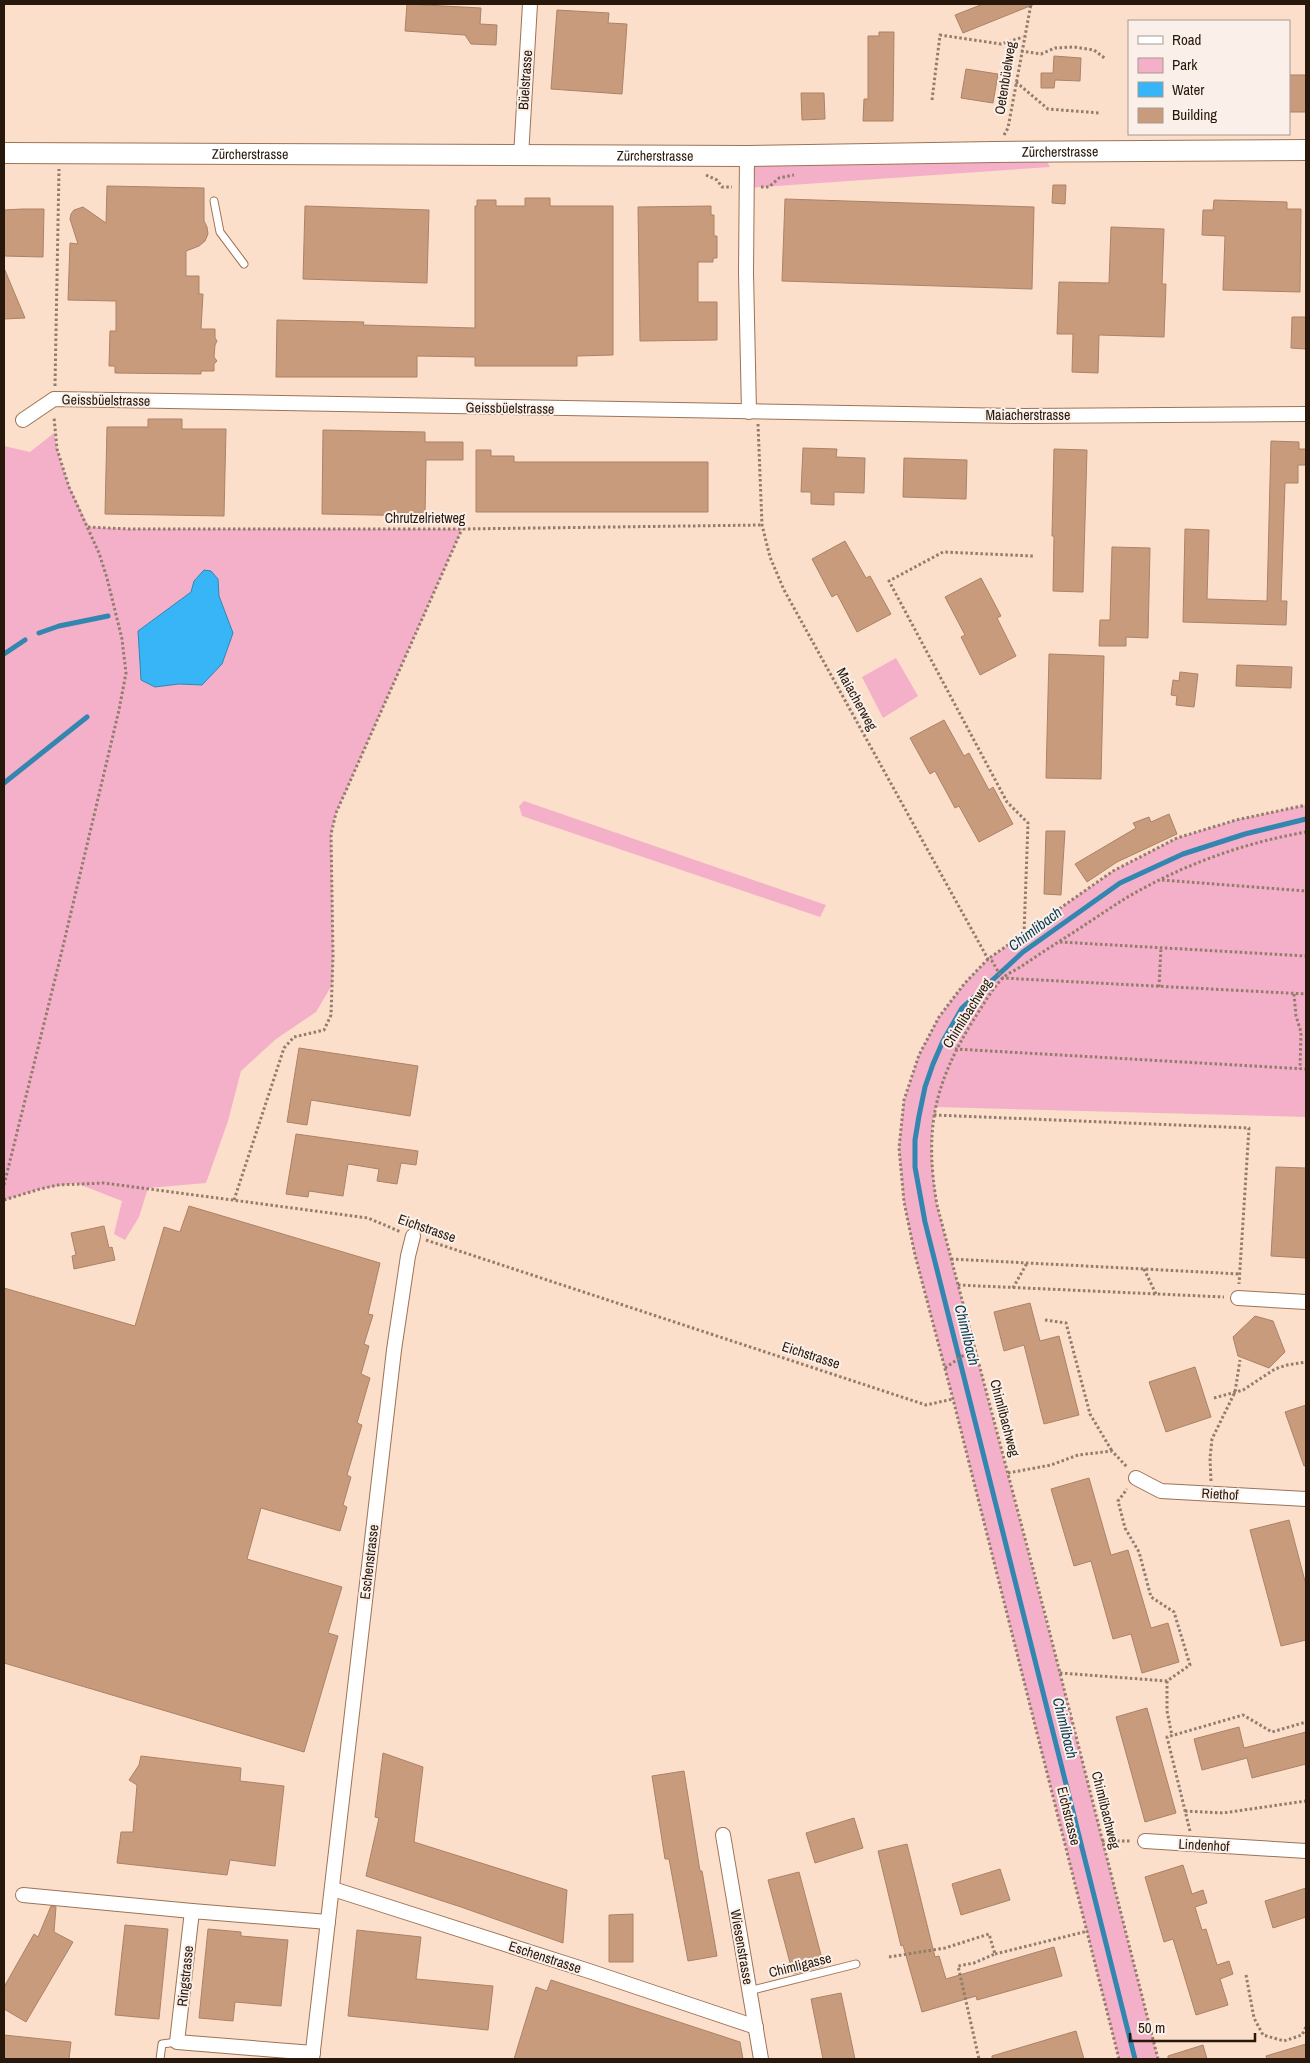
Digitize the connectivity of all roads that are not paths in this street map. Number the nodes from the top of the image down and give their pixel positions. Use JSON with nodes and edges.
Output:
{"nodes":[{"id":1,"x":530,"y":4,"type":"edge"},
{"id":2,"x":1306,"y":150,"type":"edge"},
{"id":3,"x":4,"y":153,"type":"edge"},
{"id":4,"x":521,"y":156,"type":"junction"},
{"id":5,"x":747,"y":156,"type":"junction"},
{"id":6,"x":214,"y":201,"type":"dead end"},
{"id":7,"x":244,"y":264,"type":"dead end"},
{"id":8,"x":749,"y":412,"type":"junction"},
{"id":9,"x":1306,"y":414,"type":"edge"},
{"id":10,"x":22,"y":420,"type":"dead end"},
{"id":11,"x":413,"y":1236,"type":"road end"},
{"id":12,"x":1238,"y":1298,"type":"road end"},
{"id":13,"x":1306,"y":1302,"type":"edge"},
{"id":14,"x":1136,"y":1478,"type":"road end"},
{"id":15,"x":1306,"y":1499,"type":"edge"},
{"id":16,"x":723,"y":1835,"type":"dead end"},
{"id":17,"x":1146,"y":1841,"type":"road end"},
{"id":18,"x":1306,"y":1851,"type":"edge"},
{"id":19,"x":333,"y":1889,"type":"junction"},
{"id":20,"x":23,"y":1895,"type":"dead end"},
{"id":21,"x":192,"y":1911,"type":"junction"},
{"id":22,"x":328,"y":1922,"type":"junction"},
{"id":23,"x":856,"y":1964,"type":"dead end"},
{"id":24,"x":749,"y":1991,"type":"junction"},
{"id":25,"x":756,"y":2027,"type":"junction"},
{"id":26,"x":177,"y":2042,"type":"junction"},
{"id":27,"x":312,"y":2056,"type":"edge"},
{"id":28,"x":160,"y":2059,"type":"edge"},
{"id":29,"x":761,"y":2059,"type":"edge"}],
"edges":[{"from":1,"to":4,"type":"street","name":"Büelstrasse"},
{"from":2,"to":5,"type":"main road","name":"Zürcherstrasse"},
{"from":3,"to":4,"type":"main road","name":"Zürcherstrasse"},
{"from":4,"to":5,"type":"main road","name":"Zürcherstrasse"},
{"from":5,"to":8,"type":"street"},
{"from":6,"to":7,"type":"lane"},
{"from":8,"to":9,"type":"street","name":"Maiacherstrasse"},
{"from":8,"to":10,"type":"street","name":"Geissbüelstrasse"},
{"from":11,"to":19,"type":"street","name":"Eschenstrasse"},
{"from":12,"to":13,"type":"street"},
{"from":14,"to":15,"type":"street","name":"Riethof"},
{"from":16,"to":24,"type":"street","name":"Wiesenstrasse"},
{"from":17,"to":18,"type":"street","name":"Lindenhof"},
{"from":19,"to":22,"type":"street","name":"Eschenstrasse"},
{"from":19,"to":25,"type":"street","name":"Eschenstrasse"},
{"from":20,"to":21,"type":"street"},
{"from":21,"to":22,"type":"street"},
{"from":21,"to":26,"type":"street","name":"Ringstrasse"},
{"from":22,"to":27,"type":"street","name":"Eschenstrasse"},
{"from":23,"to":24,"type":"lane","name":"Chimligasse"},
{"from":24,"to":25,"type":"street","name":"Wiesenstrasse"},
{"from":25,"to":29,"type":"street","name":"Wiesenstrasse"},
{"from":26,"to":27,"type":"street"},
{"from":26,"to":28,"type":"lane"}]}
